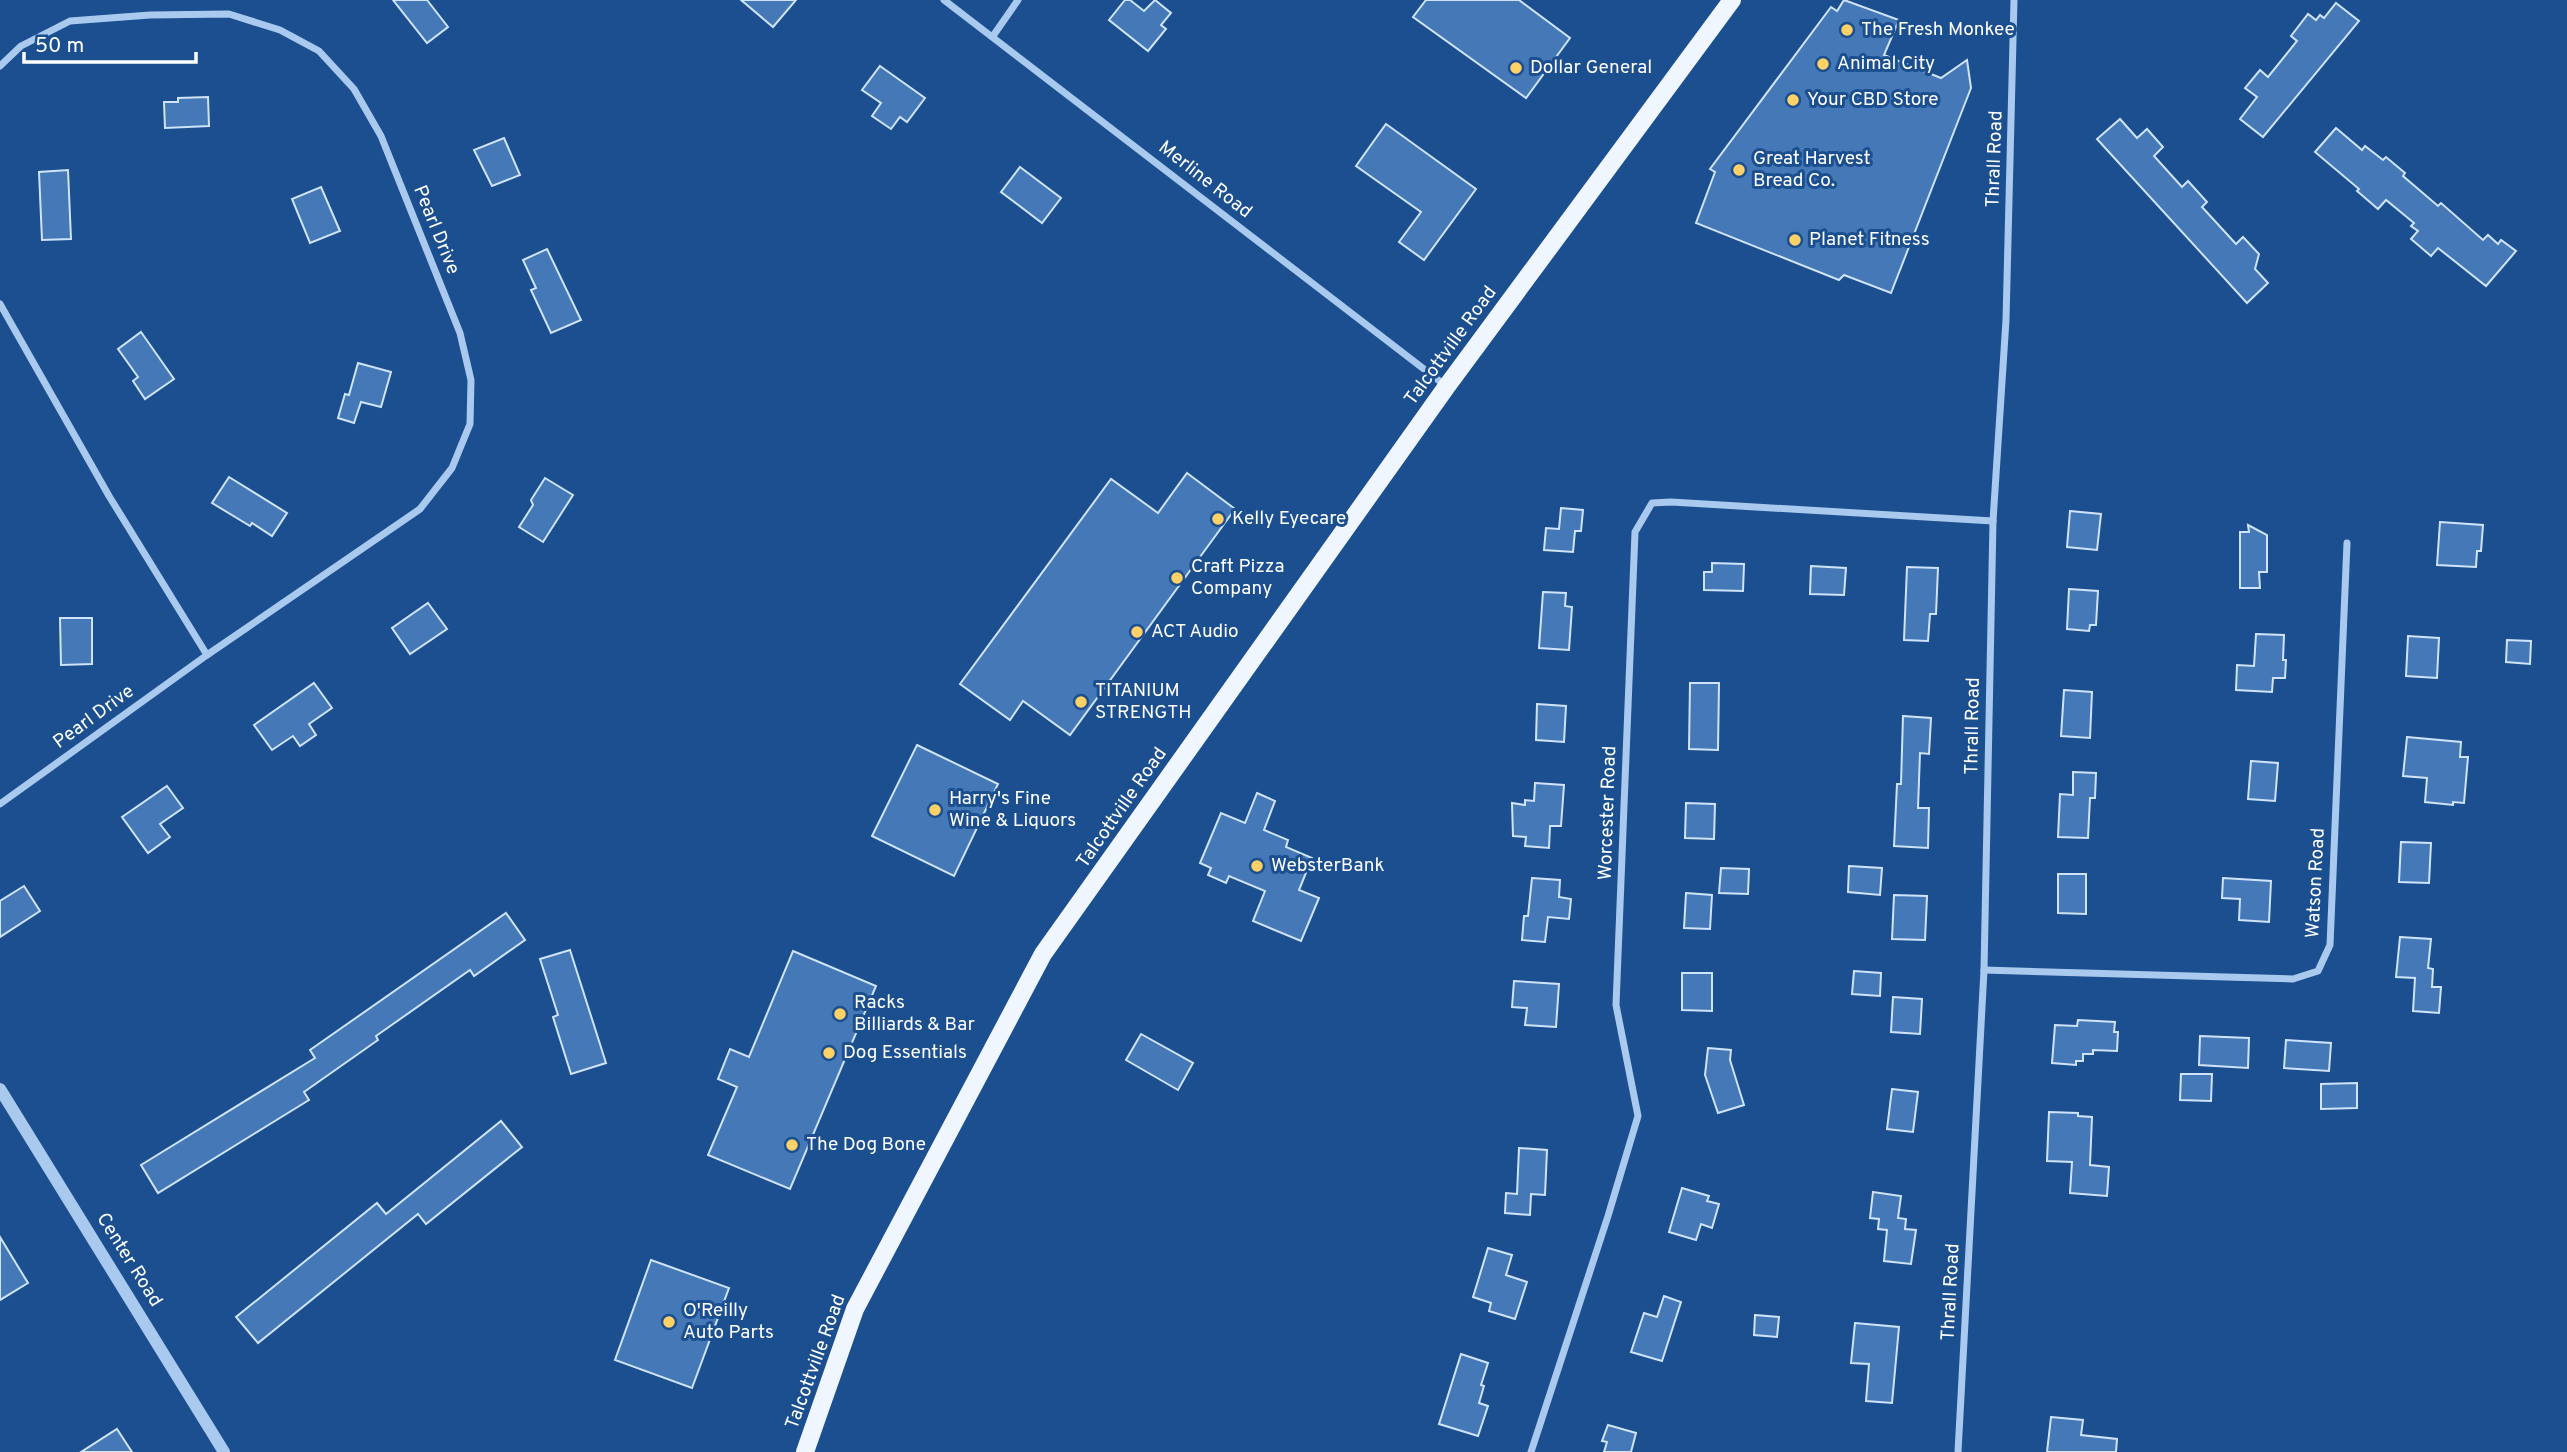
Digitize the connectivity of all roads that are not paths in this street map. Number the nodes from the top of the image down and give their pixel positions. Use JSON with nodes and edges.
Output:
{"nodes":[{"id":1,"x":944,"y":0,"type":"edge"},
{"id":2,"x":1018,"y":0,"type":"edge"},
{"id":3,"x":1732,"y":0,"type":"edge"},
{"id":4,"x":2014,"y":0,"type":"edge"},
{"id":5,"x":993,"y":36,"type":"junction"},
{"id":6,"x":0,"y":66,"type":"edge"},
{"id":7,"x":0,"y":304,"type":"edge"},
{"id":8,"x":1447,"y":386,"type":"junction"},
{"id":9,"x":1993,"y":521,"type":"junction"},
{"id":10,"x":2347,"y":543,"type":"dead end"},
{"id":11,"x":207,"y":655,"type":"junction"},
{"id":12,"x":0,"y":804,"type":"edge"},
{"id":13,"x":1984,"y":970,"type":"junction"},
{"id":14,"x":0,"y":1089,"type":"edge"},
{"id":15,"x":224,"y":1452,"type":"edge"},
{"id":16,"x":805,"y":1452,"type":"edge"},
{"id":17,"x":1531,"y":1452,"type":"edge"},
{"id":18,"x":1958,"y":1452,"type":"edge"}],
"edges":[{"from":1,"to":5,"type":"street","name":"Merline Road"},
{"from":2,"to":5,"type":"street"},
{"from":3,"to":8,"type":"main road","name":"Talcottville Road"},
{"from":4,"to":9,"type":"street","name":"Thrall Road"},
{"from":5,"to":8,"type":"street","name":"Merline Road"},
{"from":6,"to":11,"type":"street","name":"Pearl Drive"},
{"from":7,"to":11,"type":"street"},
{"from":8,"to":16,"type":"main road","name":"Talcottville Road"},
{"from":9,"to":13,"type":"street","name":"Thrall Road"},
{"from":9,"to":17,"type":"street","name":"Worcester Road"},
{"from":10,"to":13,"type":"street","name":"Watson Road"},
{"from":11,"to":12,"type":"street","name":"Pearl Drive"},
{"from":13,"to":18,"type":"street","name":"Thrall Road"},
{"from":14,"to":15,"type":"street","name":"Center Road"}]}
